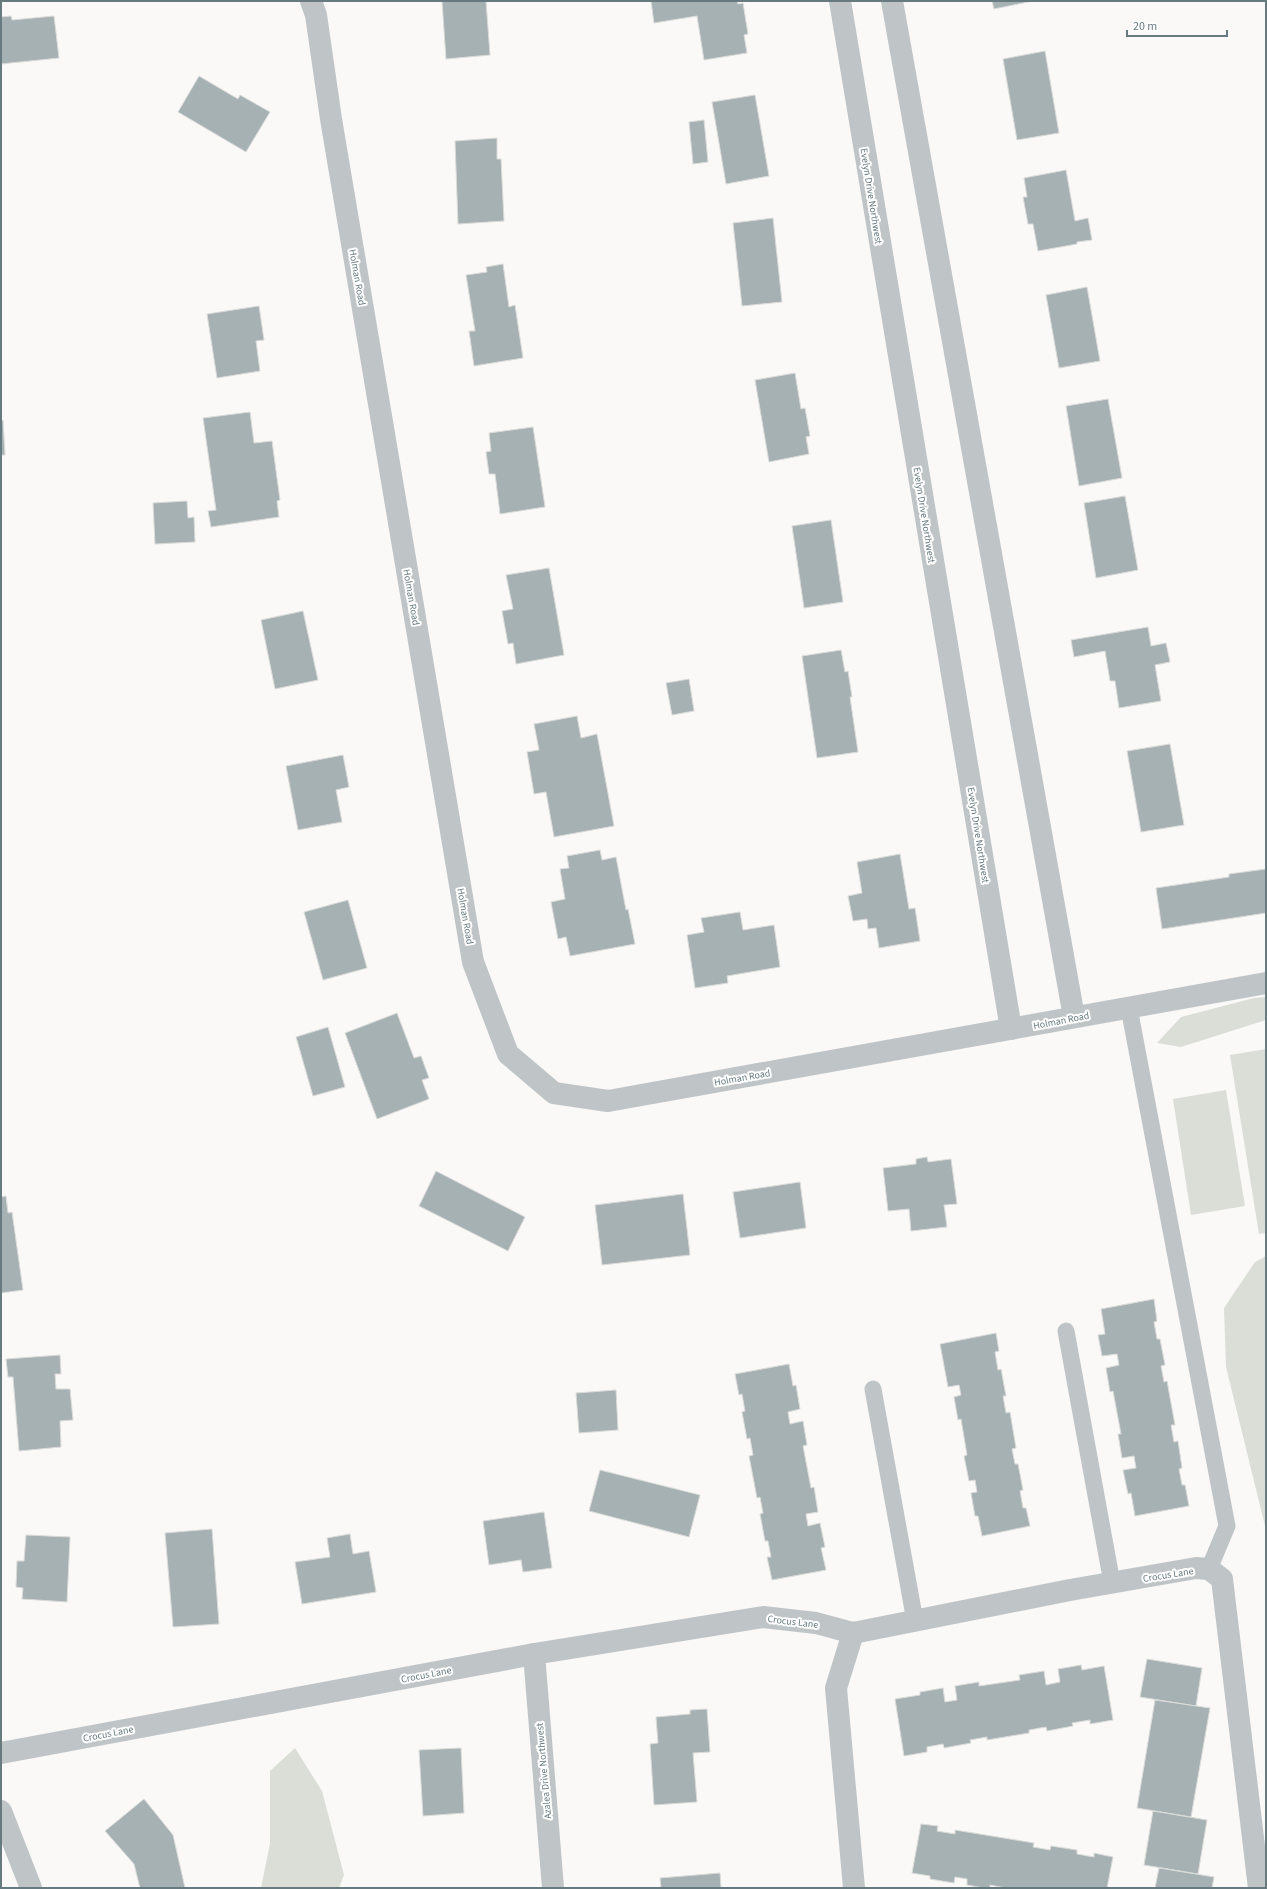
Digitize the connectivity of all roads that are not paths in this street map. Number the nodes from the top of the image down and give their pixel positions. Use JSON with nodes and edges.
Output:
{"nodes":[{"id":1,"x":311,"y":1,"type":"edge"},
{"id":2,"x":840,"y":1,"type":"edge"},
{"id":3,"x":892,"y":1,"type":"edge"},
{"id":4,"x":1266,"y":983,"type":"edge"},
{"id":5,"x":1129,"y":1008,"type":"junction"},
{"id":6,"x":1074,"y":1018,"type":"junction"},
{"id":7,"x":1011,"y":1029,"type":"junction"},
{"id":8,"x":1066,"y":1332,"type":"dead end"},
{"id":9,"x":873,"y":1389,"type":"dead end"},
{"id":10,"x":1209,"y":1569,"type":"junction"},
{"id":11,"x":1112,"y":1583,"type":"junction"},
{"id":12,"x":915,"y":1621,"type":"junction"},
{"id":13,"x":853,"y":1633,"type":"junction"},
{"id":14,"x":534,"y":1654,"type":"junction"},
{"id":15,"x":1,"y":1753,"type":"edge"},
{"id":16,"x":1,"y":1811,"type":"edge"},
{"id":17,"x":31,"y":1888,"type":"edge"},
{"id":18,"x":553,"y":1888,"type":"edge"},
{"id":19,"x":854,"y":1888,"type":"edge"},
{"id":20,"x":1260,"y":1888,"type":"edge"}],
"edges":[{"from":1,"to":7,"type":"street","name":"Holman Road"},
{"from":2,"to":7,"type":"street","name":"Evelyn Drive Northwest"},
{"from":3,"to":6,"type":"street"},
{"from":4,"to":5,"type":"street","name":"Holman Road"},
{"from":5,"to":6,"type":"street","name":"Holman Road"},
{"from":5,"to":10,"type":"lane"},
{"from":6,"to":7,"type":"street","name":"Holman Road"},
{"from":8,"to":11,"type":"lane"},
{"from":9,"to":12,"type":"lane"},
{"from":10,"to":11,"type":"street","name":"Crocus Lane"},
{"from":10,"to":20,"type":"street"},
{"from":11,"to":12,"type":"street","name":"Crocus Lane"},
{"from":12,"to":13,"type":"street","name":"Crocus Lane"},
{"from":13,"to":14,"type":"street","name":"Crocus Lane"},
{"from":13,"to":19,"type":"street"},
{"from":14,"to":15,"type":"street","name":"Crocus Lane"},
{"from":14,"to":18,"type":"street","name":"Azalea Drive Northwest"},
{"from":16,"to":17,"type":"street"}]}
